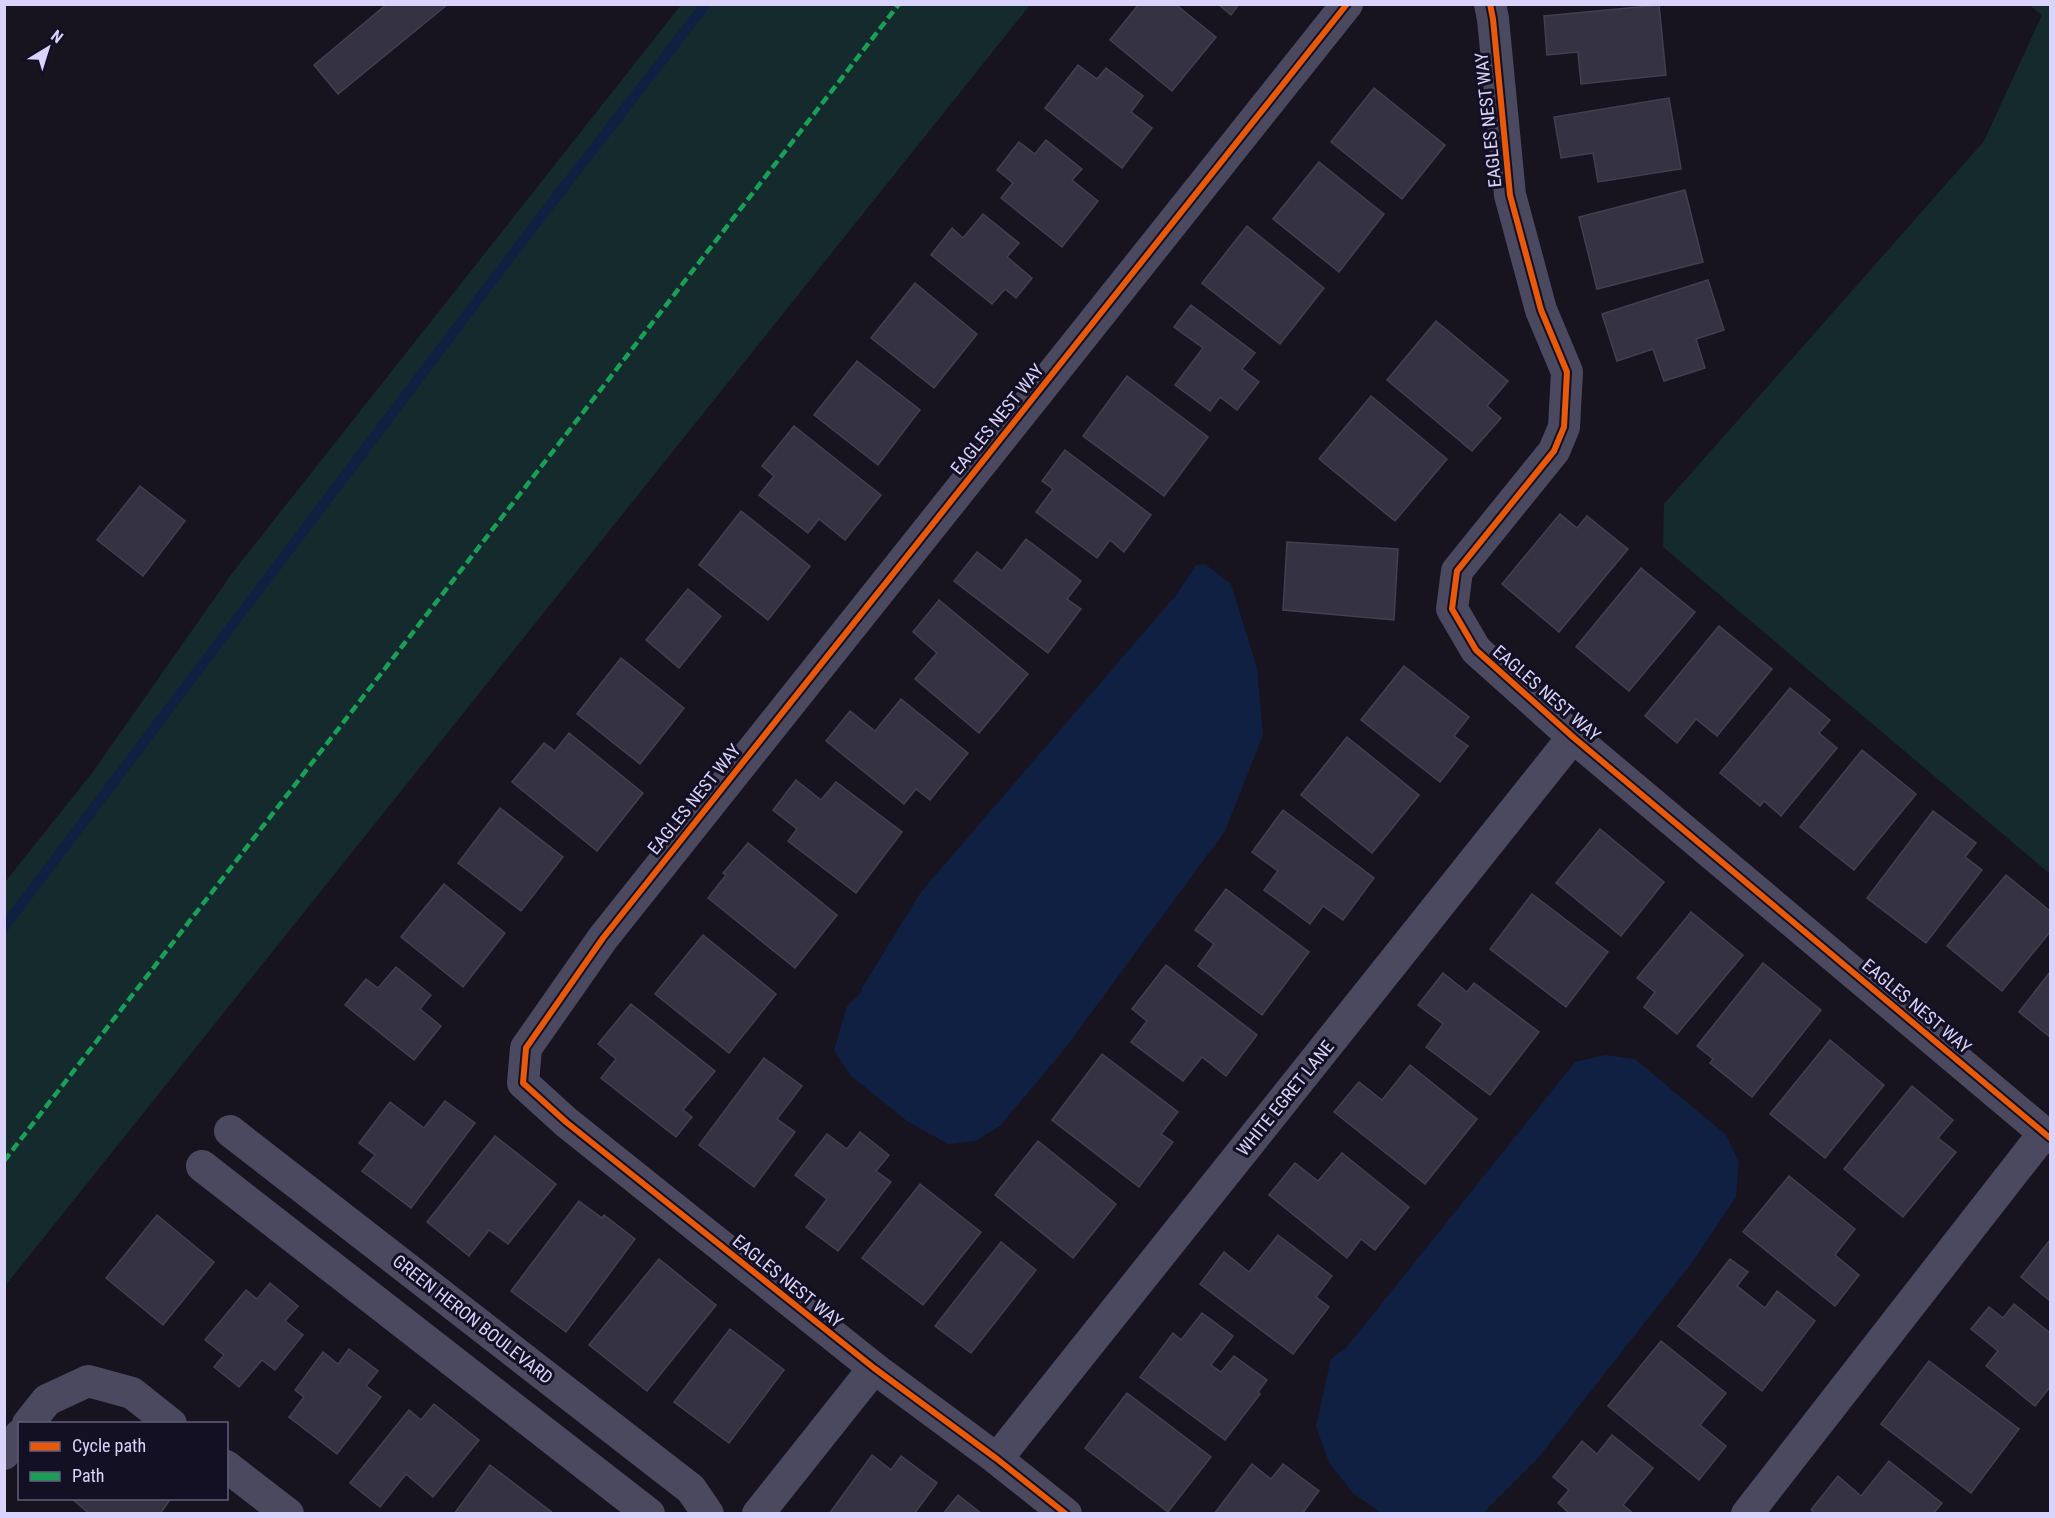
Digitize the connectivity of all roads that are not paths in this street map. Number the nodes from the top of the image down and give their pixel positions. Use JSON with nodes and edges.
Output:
{"nodes":[{"id":1,"x":1347,"y":4,"type":"edge"},
{"id":2,"x":1490,"y":4,"type":"edge"},
{"id":3,"x":1573,"y":737,"type":"junction"},
{"id":4,"x":230,"y":1131,"type":"dead end"},
{"id":5,"x":2047,"y":1135,"type":"edge"},
{"id":6,"x":202,"y":1166,"type":"dead end"},
{"id":7,"x":310,"y":1192,"type":"junction"},
{"id":8,"x":281,"y":1227,"type":"junction"},
{"id":9,"x":874,"y":1368,"type":"junction"},
{"id":10,"x":30,"y":1422,"type":"edge"},
{"id":11,"x":168,"y":1422,"type":"edge"},
{"id":12,"x":18,"y":1437,"type":"edge"},
{"id":13,"x":4,"y":1454,"type":"edge"},
{"id":14,"x":997,"y":1459,"type":"junction"},
{"id":15,"x":228,"y":1468,"type":"edge"},
{"id":16,"x":288,"y":1514,"type":"edge"},
{"id":17,"x":649,"y":1514,"type":"edge"},
{"id":18,"x":708,"y":1514,"type":"edge"},
{"id":19,"x":758,"y":1514,"type":"edge"},
{"id":20,"x":1066,"y":1514,"type":"edge"},
{"id":21,"x":1747,"y":1514,"type":"edge"}],
"edges":[{"from":1,"to":9,"type":"street","name":"EAGLES NEST WAY"},
{"from":2,"to":3,"type":"street","name":"EAGLES NEST WAY"},
{"from":3,"to":5,"type":"street","name":"EAGLES NEST WAY"},
{"from":3,"to":14,"type":"street","name":"WHITE EGRET LANE"},
{"from":4,"to":7,"type":"street","name":"GREEN HERON BOULEVARD"},
{"from":5,"to":21,"type":"street","name":"EAGLES NEST WAY"},
{"from":6,"to":8,"type":"street"},
{"from":7,"to":8,"type":"street"},
{"from":7,"to":18,"type":"street","name":"GREEN HERON BOULEVARD"},
{"from":8,"to":17,"type":"street"},
{"from":9,"to":14,"type":"street","name":"EAGLES NEST WAY"},
{"from":9,"to":19,"type":"street"},
{"from":10,"to":11,"type":"street"},
{"from":12,"to":13,"type":"street"},
{"from":14,"to":20,"type":"street","name":"EAGLES NEST WAY"},
{"from":15,"to":16,"type":"street"}]}
